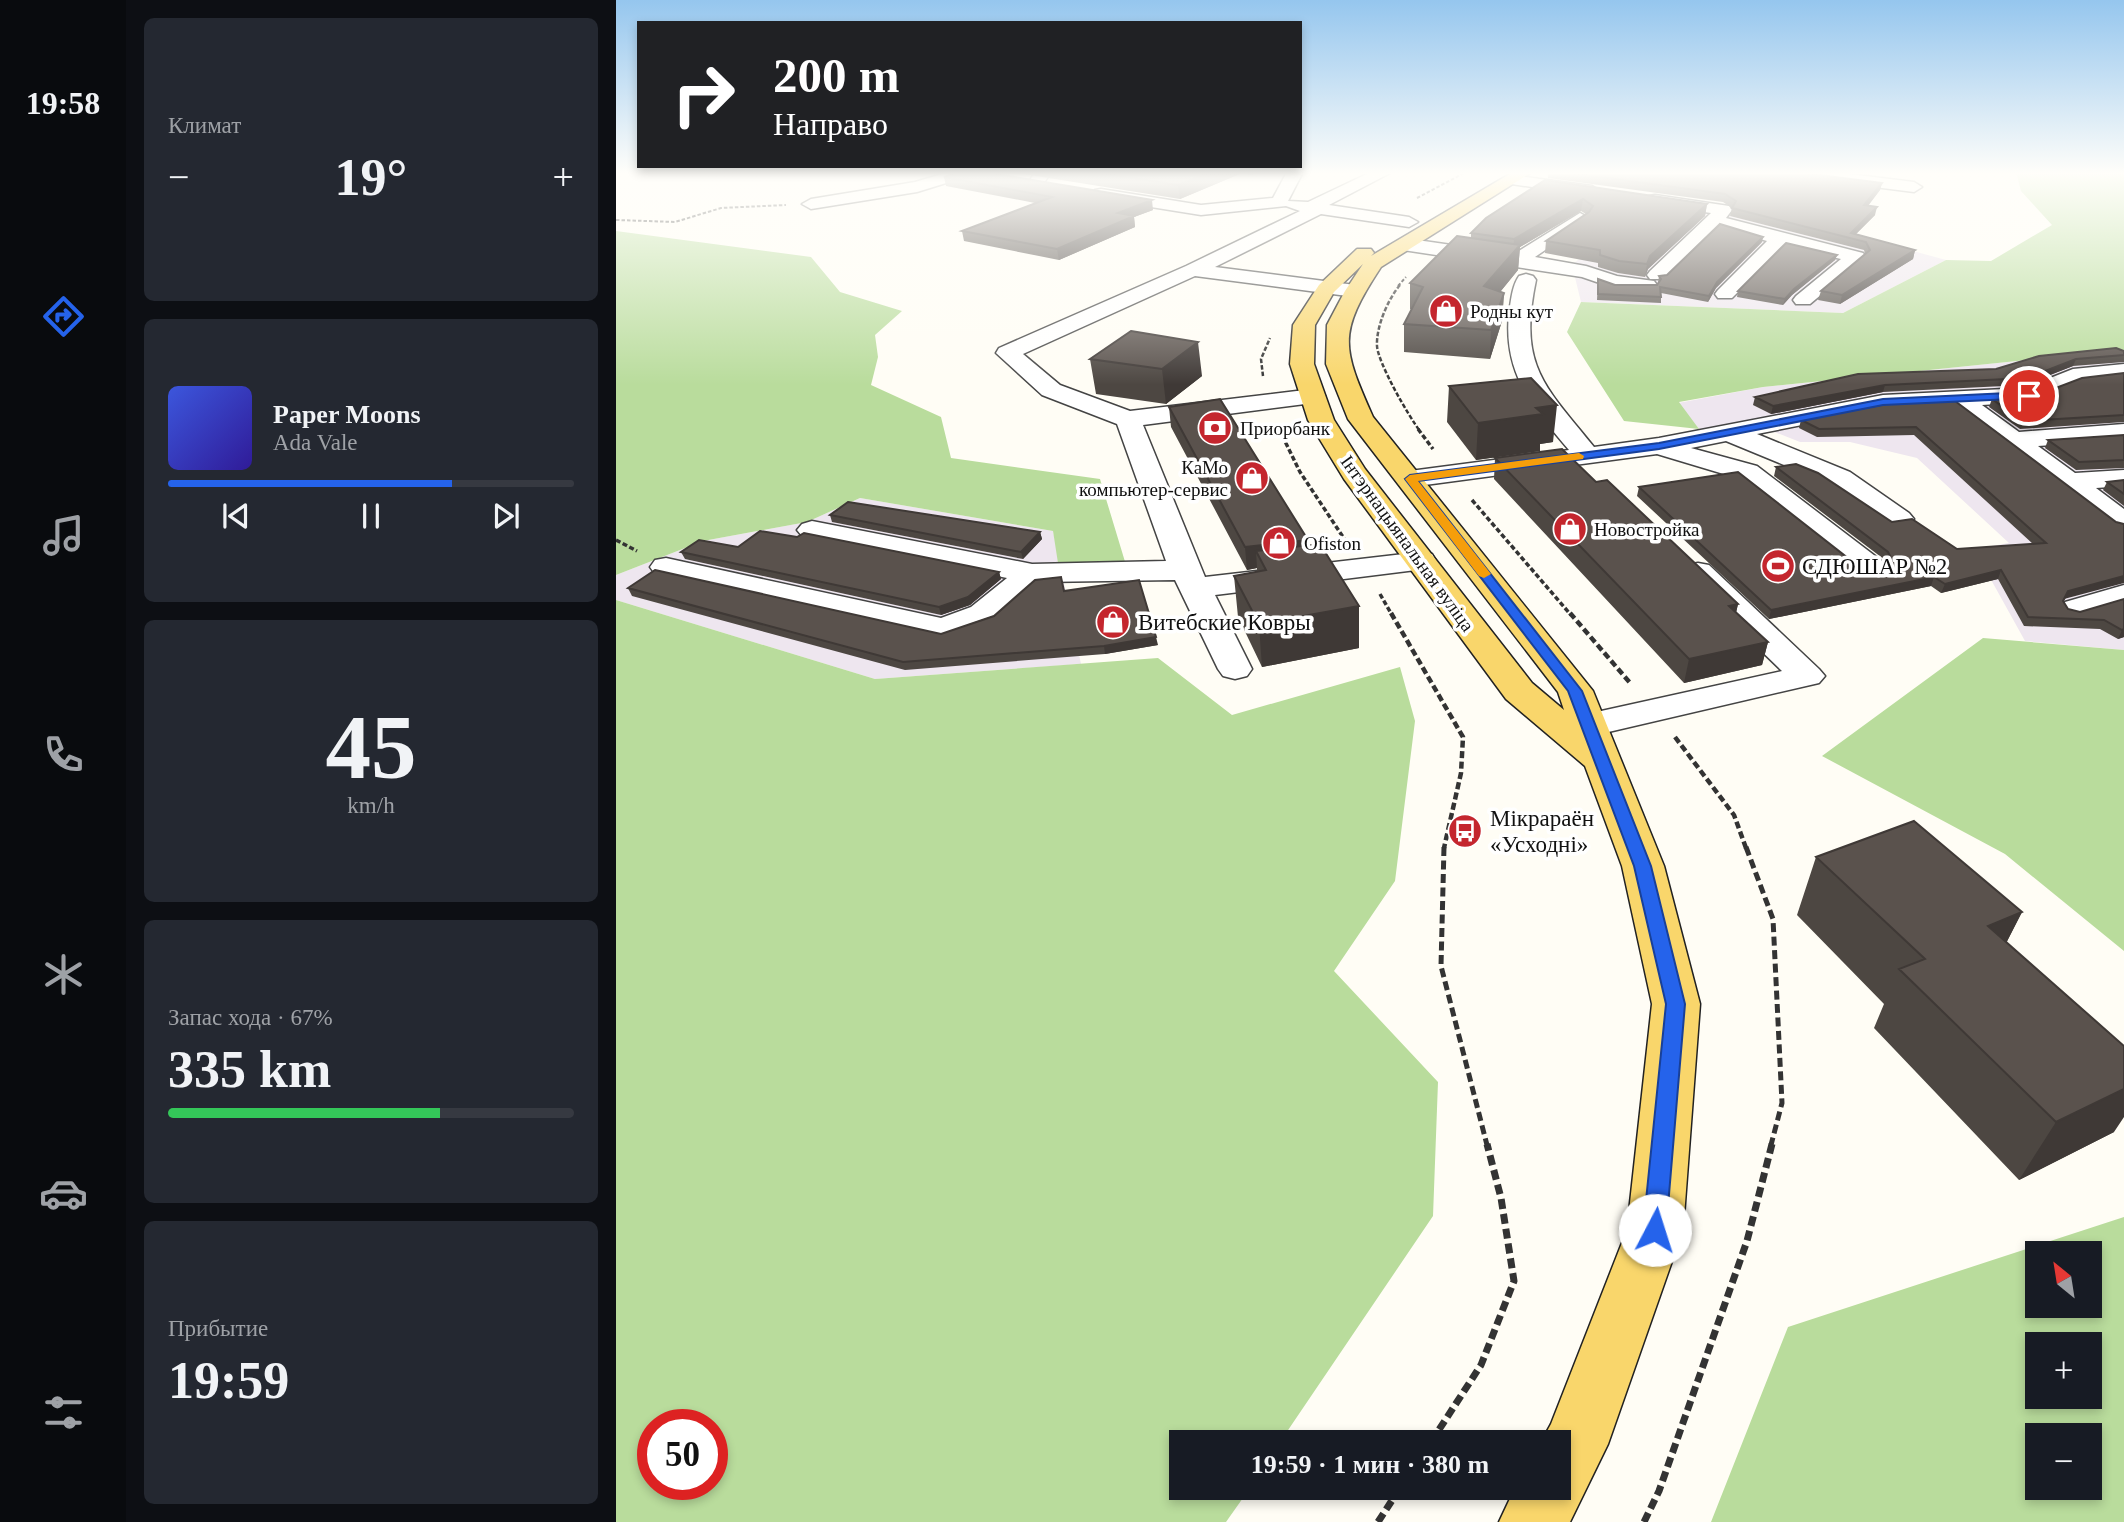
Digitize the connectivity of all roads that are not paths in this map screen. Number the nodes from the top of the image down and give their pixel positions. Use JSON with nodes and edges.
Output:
{"nodes":[{"id":1,"x":1245,"y":243,"type":"edge"},
{"id":2,"x":1388,"y":243,"type":"edge"},
{"id":3,"x":1395,"y":243,"type":"edge"},
{"id":4,"x":1437,"y":243,"type":"edge"},
{"id":5,"x":1554,"y":243,"type":"edge"},
{"id":6,"x":1691,"y":243,"type":"edge"},
{"id":7,"x":1776,"y":243,"type":"edge"},
{"id":8,"x":1797,"y":243,"type":"edge"},
{"id":9,"x":1193,"y":270,"type":"junction"},
{"id":10,"x":1522,"y":270,"type":"junction"},
{"id":11,"x":1326,"y":289,"type":"junction"},
{"id":12,"x":1355,"y":291,"type":"junction"},
{"id":13,"x":1726,"y":294,"type":"dead end"},
{"id":14,"x":1803,"y":300,"type":"dead end"},
{"id":15,"x":2124,"y":371,"type":"edge"},
{"id":16,"x":1313,"y":396,"type":"junction"},
{"id":17,"x":1959,"y":398,"type":"junction"},
{"id":18,"x":1128,"y":419,"type":"junction"},
{"id":19,"x":1728,"y":432,"type":"junction"},
{"id":20,"x":2124,"y":432,"type":"edge"},
{"id":21,"x":2012,"y":440,"type":"junction"},
{"id":22,"x":1659,"y":446,"type":"junction"},
{"id":23,"x":1582,"y":456,"type":"junction"},
{"id":24,"x":2124,"y":478,"type":"edge"},
{"id":25,"x":1410,"y":479,"type":"junction"},
{"id":26,"x":2070,"y":482,"type":"junction"},
{"id":27,"x":1607,"y":485,"type":"edge"},
{"id":28,"x":1899,"y":519,"type":"edge"},
{"id":29,"x":2124,"y":523,"type":"edge"},
{"id":30,"x":812,"y":530,"type":"dead end"},
{"id":31,"x":1677,"y":552,"type":"edge"},
{"id":32,"x":1421,"y":561,"type":"junction"},
{"id":33,"x":666,"y":567,"type":"dead end"},
{"id":34,"x":1872,"y":569,"type":"edge"},
{"id":35,"x":1032,"y":572,"type":"junction"},
{"id":36,"x":1190,"y":579,"type":"junction"},
{"id":37,"x":2124,"y":595,"type":"edge"},
{"id":38,"x":2077,"y":609,"type":"edge"},
{"id":39,"x":1235,"y":668,"type":"dead end"},
{"id":40,"x":1593,"y":742,"type":"junction"},
{"id":41,"x":1571,"y":1453,"type":"edge"},
{"id":42,"x":1545,"y":1500,"type":"edge"},
{"id":43,"x":1533,"y":1522,"type":"edge"}],
"edges":[{"from":1,"to":9,"type":"street"},
{"from":2,"to":11,"type":"main road","name":"Інтэрнацыянальная вуліца"},
{"from":3,"to":12,"type":"main road","name":"Інтэрнацыянальная вуліца"},
{"from":4,"to":10,"type":"street"},
{"from":5,"to":10,"type":"street"},
{"from":6,"to":10,"type":"street"},
{"from":7,"to":13,"type":"street"},
{"from":8,"to":14,"type":"street"},
{"from":9,"to":11,"type":"street"},
{"from":9,"to":18,"type":"street"},
{"from":10,"to":23,"type":"street"},
{"from":11,"to":12,"type":"street"},
{"from":11,"to":16,"type":"main road","name":"Інтэрнацыянальная вуліца"},
{"from":12,"to":25,"type":"main road","name":"Інтэрнацыянальная вуліца"},
{"from":15,"to":17,"type":"street"},
{"from":16,"to":18,"type":"street"},
{"from":16,"to":32,"type":"main road","name":"Інтэрнацыянальная вуліца"},
{"from":17,"to":19,"type":"street"},
{"from":17,"to":21,"type":"street"},
{"from":18,"to":36,"type":"street"},
{"from":19,"to":22,"type":"street"},
{"from":19,"to":28,"type":"street"},
{"from":20,"to":21,"type":"street"},
{"from":21,"to":26,"type":"street"},
{"from":22,"to":23,"type":"street"},
{"from":22,"to":34,"type":"street"},
{"from":23,"to":25,"type":"street"},
{"from":23,"to":27,"type":"street"},
{"from":24,"to":26,"type":"street"},
{"from":25,"to":40,"type":"main road","name":"Інтэрнацыянальная вуліца"},
{"from":26,"to":29,"type":"street"},
{"from":30,"to":35,"type":"street"},
{"from":31,"to":40,"type":"street"},
{"from":32,"to":36,"type":"street"},
{"from":32,"to":40,"type":"main road","name":"Інтэрнацыянальная вуліца"},
{"from":33,"to":35,"type":"street"},
{"from":35,"to":36,"type":"street"},
{"from":36,"to":39,"type":"street"},
{"from":37,"to":38,"type":"street"},
{"from":40,"to":41,"type":"main road","name":"Інтэрнацыянальная вуліца"},
{"from":42,"to":43,"type":"main road"}]}
